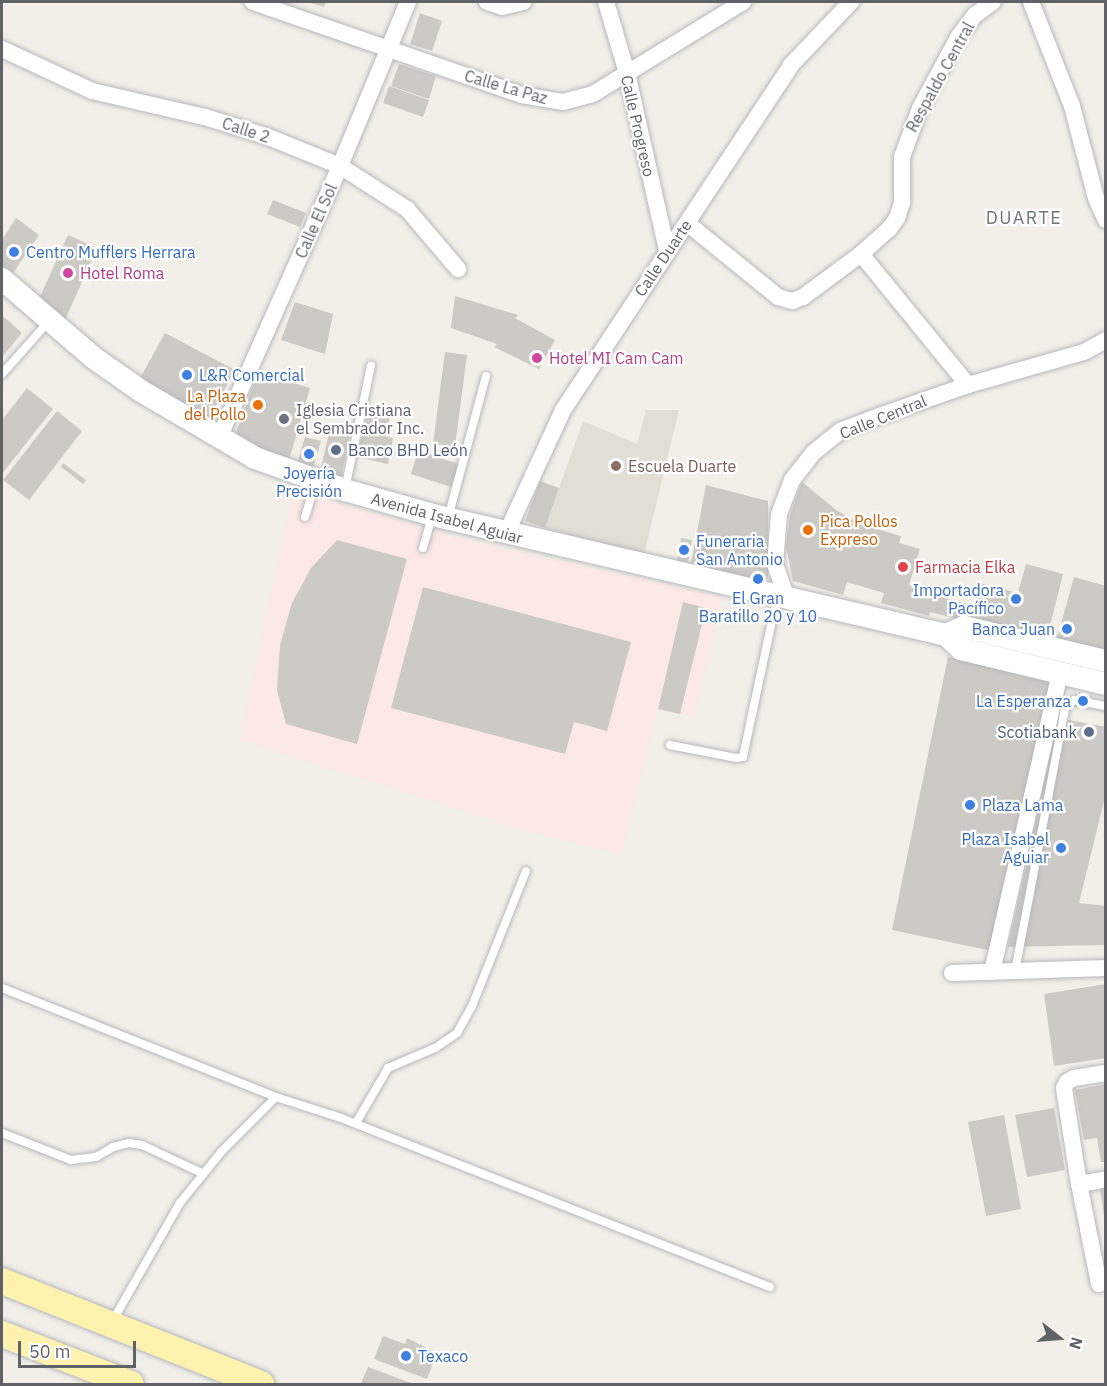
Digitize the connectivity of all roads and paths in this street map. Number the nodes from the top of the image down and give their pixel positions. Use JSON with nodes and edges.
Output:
{"nodes":[{"id":1,"x":253,"y":2,"type":"edge"},
{"id":2,"x":408,"y":2,"type":"edge"},
{"id":3,"x":487,"y":2,"type":"edge"},
{"id":4,"x":523,"y":2,"type":"edge"},
{"id":5,"x":606,"y":2,"type":"edge"},
{"id":6,"x":743,"y":2,"type":"edge"},
{"id":7,"x":851,"y":2,"type":"edge"},
{"id":8,"x":993,"y":2,"type":"edge"},
{"id":9,"x":1031,"y":2,"type":"edge"},
{"id":10,"x":387,"y":48,"type":"junction"},
{"id":11,"x":2,"y":49,"type":"edge"},
{"id":12,"x":627,"y":73,"type":"junction"},
{"id":13,"x":340,"y":166,"type":"junction"},
{"id":14,"x":1106,"y":220,"type":"edge"},
{"id":15,"x":687,"y":223,"type":"junction"},
{"id":16,"x":667,"y":251,"type":"junction"},
{"id":17,"x":861,"y":254,"type":"junction"},
{"id":18,"x":458,"y":269,"type":"dead end"},
{"id":19,"x":2,"y":279,"type":"edge"},
{"id":20,"x":50,"y":320,"type":"junction"},
{"id":21,"x":1106,"y":340,"type":"edge"},
{"id":22,"x":371,"y":366,"type":"dead end"},
{"id":23,"x":4,"y":367,"type":"edge"},
{"id":24,"x":486,"y":376,"type":"dead end"},
{"id":25,"x":968,"y":385,"type":"junction"},
{"id":26,"x":219,"y":438,"type":"junction"},
{"id":27,"x":316,"y":480,"type":"junction"},
{"id":28,"x":345,"y":490,"type":"junction"},
{"id":29,"x":305,"y":517,"type":"dead end"},
{"id":30,"x":440,"y":517,"type":"junction"},
{"id":31,"x":506,"y":534,"type":"junction"},
{"id":32,"x":423,"y":548,"type":"dead end"},
{"id":33,"x":782,"y":598,"type":"junction"},
{"id":34,"x":1106,"y":661,"type":"edge"},
{"id":35,"x":1062,"y":662,"type":"junction"},
{"id":36,"x":1106,"y":684,"type":"edge"},
{"id":37,"x":1106,"y":706,"type":"edge"},
{"id":38,"x":670,"y":745,"type":"dead end"},
{"id":39,"x":526,"y":871,"type":"dead end"},
{"id":40,"x":1106,"y":968,"type":"edge"},
{"id":41,"x":1015,"y":971,"type":"junction"},
{"id":42,"x":992,"y":972,"type":"junction"},
{"id":43,"x":952,"y":973,"type":"dead end"},
{"id":44,"x":2,"y":988,"type":"edge"},
{"id":45,"x":1106,"y":1073,"type":"edge"},
{"id":46,"x":276,"y":1096,"type":"junction"},
{"id":47,"x":356,"y":1124,"type":"junction"},
{"id":48,"x":2,"y":1133,"type":"edge"},
{"id":49,"x":204,"y":1174,"type":"junction"},
{"id":50,"x":1106,"y":1179,"type":"edge"},
{"id":51,"x":1079,"y":1184,"type":"junction"},
{"id":52,"x":2,"y":1281,"type":"edge"},
{"id":53,"x":1099,"y":1284,"type":"dead end"},
{"id":54,"x":770,"y":1287,"type":"dead end"},
{"id":55,"x":110,"y":1324,"type":"junction"},
{"id":56,"x":2,"y":1334,"type":"edge"},
{"id":57,"x":130,"y":1384,"type":"edge"},
{"id":58,"x":261,"y":1384,"type":"edge"}],
"edges":[{"from":1,"to":10,"type":"street","name":"Calle La Paz"},
{"from":2,"to":10,"type":"street","name":"Calle El Sol"},
{"from":3,"to":4,"type":"street"},
{"from":5,"to":12,"type":"street","name":"Calle Progreso"},
{"from":6,"to":12,"type":"street","name":"Calle La Paz"},
{"from":7,"to":15,"type":"street","name":"Calle Duarte"},
{"from":8,"to":17,"type":"street","name":"Respaldo Central"},
{"from":9,"to":14,"type":"street"},
{"from":10,"to":12,"type":"street","name":"Calle La Paz"},
{"from":10,"to":13,"type":"street","name":"Calle El Sol"},
{"from":11,"to":13,"type":"street","name":"Calle 2"},
{"from":12,"to":16,"type":"street","name":"Calle Progreso"},
{"from":13,"to":18,"type":"street","name":"Calle 2"},
{"from":13,"to":26,"type":"street","name":"Calle El Sol"},
{"from":15,"to":16,"type":"street","name":"Calle Duarte"},
{"from":15,"to":17,"type":"street","name":"Respaldo Central"},
{"from":16,"to":31,"type":"street","name":"Calle Duarte"},
{"from":17,"to":25,"type":"street"},
{"from":19,"to":20,"type":"main road","name":"Avenida Isabel Aguiar"},
{"from":20,"to":23,"type":"lane"},
{"from":20,"to":26,"type":"main road","name":"Avenida Isabel Aguiar"},
{"from":21,"to":25,"type":"street","name":"Calle Central"},
{"from":22,"to":28,"type":"lane"},
{"from":24,"to":30,"type":"lane"},
{"from":25,"to":33,"type":"street","name":"Calle Central"},
{"from":26,"to":27,"type":"main road","name":"Avenida Isabel Aguiar"},
{"from":27,"to":28,"type":"main road","name":"Avenida Isabel Aguiar"},
{"from":27,"to":29,"type":"lane"},
{"from":28,"to":30,"type":"main road","name":"Avenida Isabel Aguiar"},
{"from":30,"to":31,"type":"main road","name":"Avenida Isabel Aguiar"},
{"from":30,"to":32,"type":"lane"},
{"from":31,"to":33,"type":"main road","name":"Avenida Isabel Aguiar"},
{"from":33,"to":35,"type":"main road","name":"Avenida Isabel Aguiar"},
{"from":33,"to":38,"type":"lane"},
{"from":34,"to":35,"type":"main road","name":"Avenida Isabel Aguiar"},
{"from":35,"to":36,"type":"main road","name":"Avenida Isabel Aguiar"},
{"from":35,"to":42,"type":"street"},
{"from":37,"to":41,"type":"lane"},
{"from":39,"to":47,"type":"lane"},
{"from":40,"to":41,"type":"street"},
{"from":41,"to":42,"type":"street"},
{"from":42,"to":43,"type":"street"},
{"from":44,"to":46,"type":"lane"},
{"from":45,"to":51,"type":"street"},
{"from":46,"to":47,"type":"lane"},
{"from":46,"to":49,"type":"lane"},
{"from":47,"to":54,"type":"lane"},
{"from":48,"to":49,"type":"lane"},
{"from":49,"to":55,"type":"lane"},
{"from":50,"to":51,"type":"street"},
{"from":51,"to":53,"type":"street"},
{"from":52,"to":55,"type":"main road"},
{"from":55,"to":58,"type":"main road"},
{"from":56,"to":57,"type":"main road"}]}
